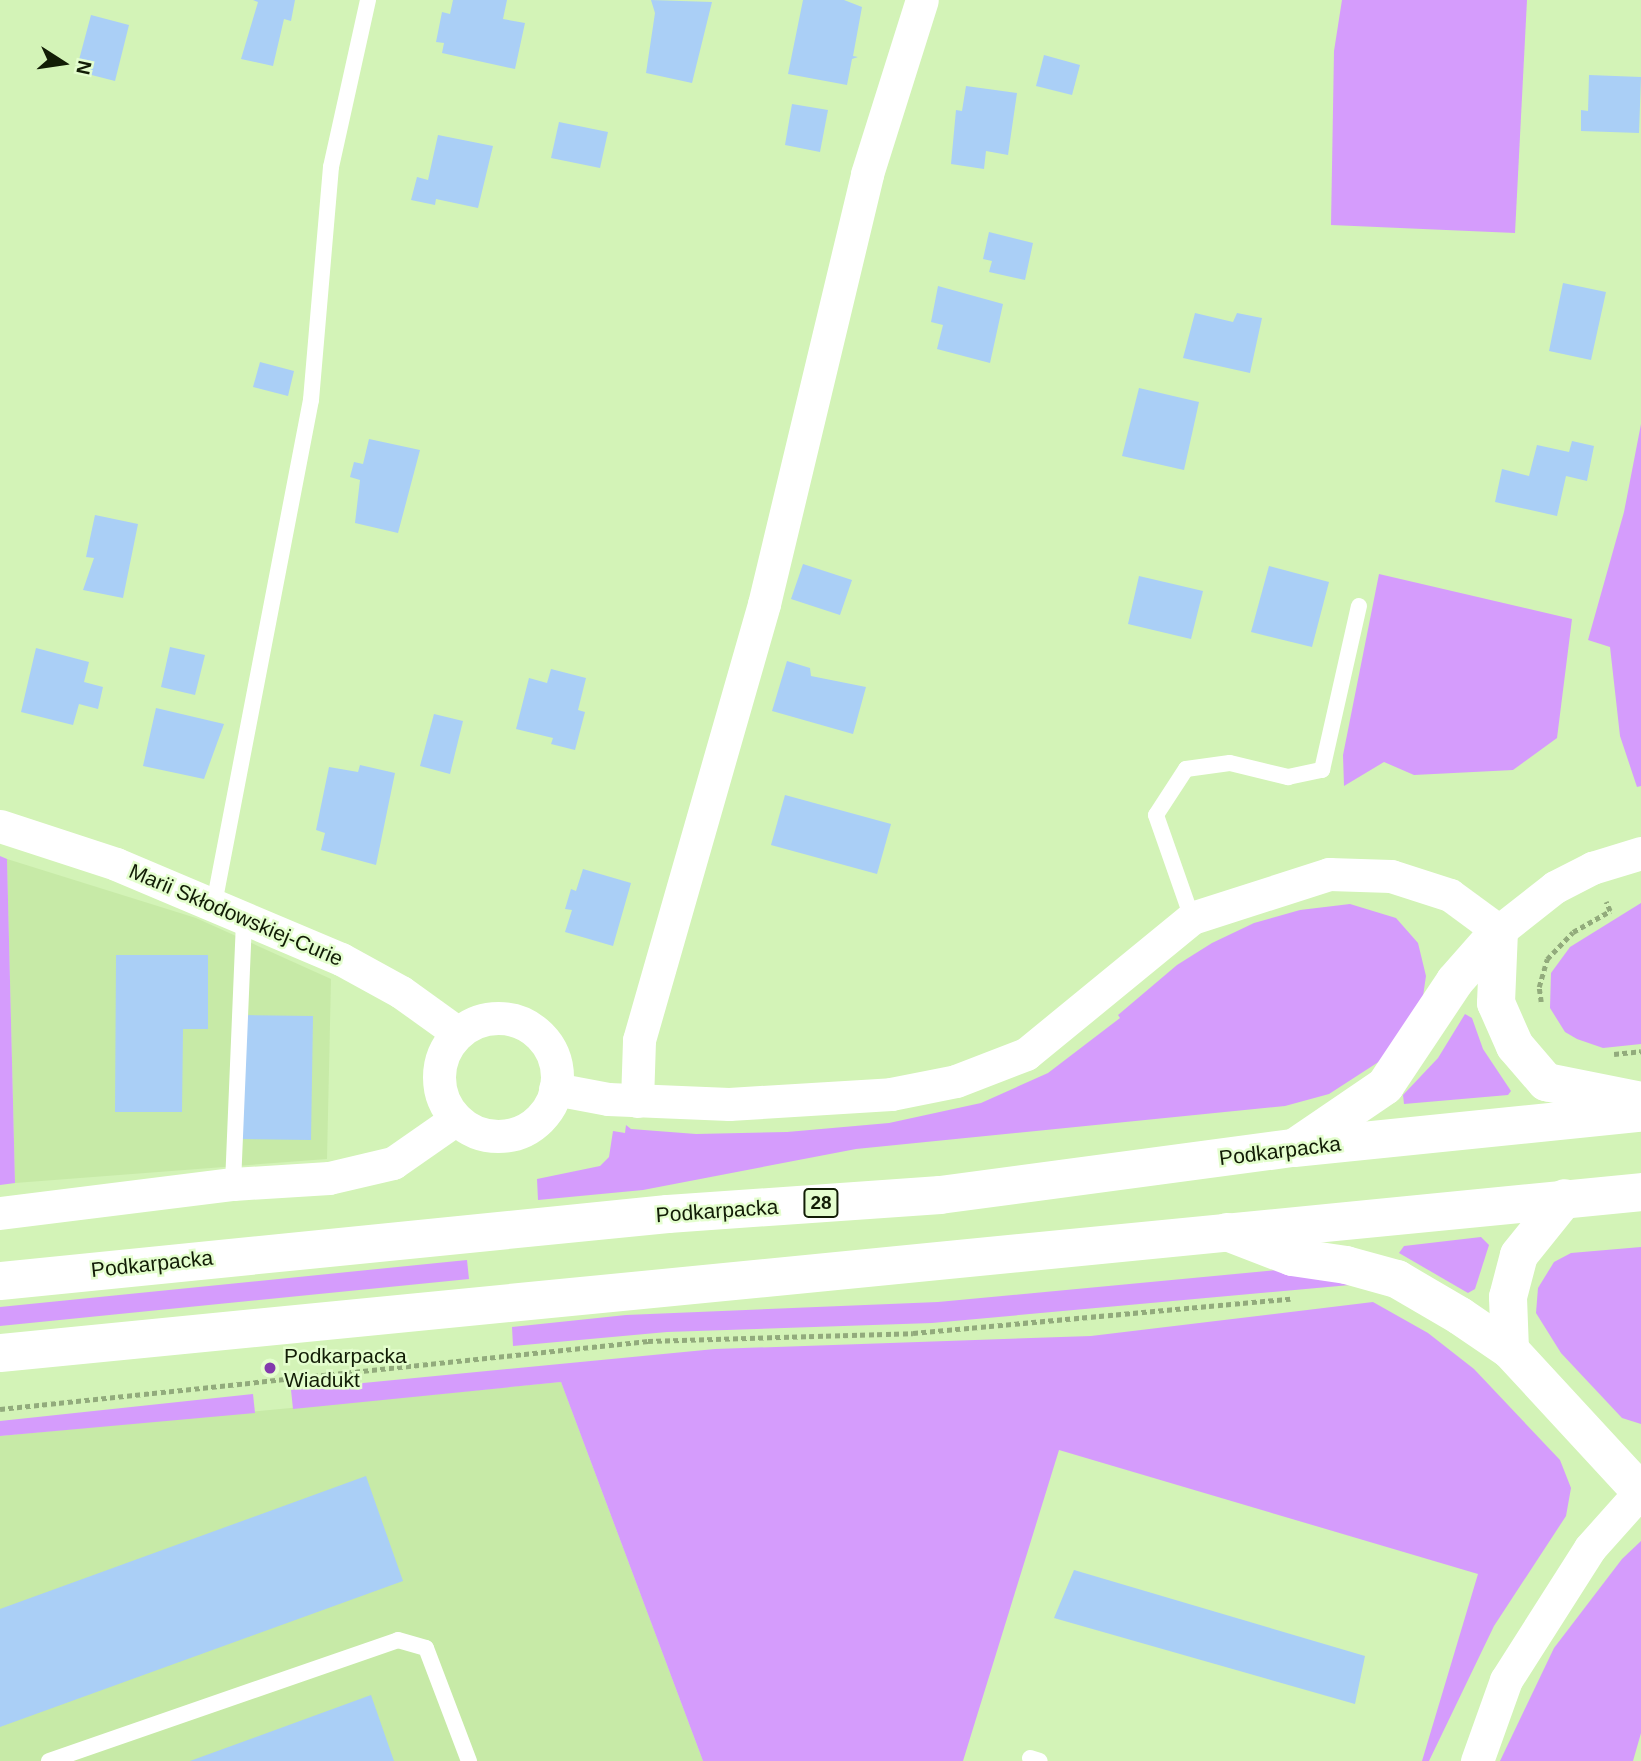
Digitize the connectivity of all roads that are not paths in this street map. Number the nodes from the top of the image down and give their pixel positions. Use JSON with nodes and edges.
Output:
{"nodes":[{"id":1,"x":368,"y":0,"type":"edge"},
{"id":2,"x":922,"y":0,"type":"edge"},
{"id":3,"x":1359,"y":606,"type":"dead end"},
{"id":4,"x":0,"y":826,"type":"edge"},
{"id":5,"x":1641,"y":853,"type":"edge"},
{"id":6,"x":214,"y":904,"type":"junction"},
{"id":7,"x":244,"y":917,"type":"junction"},
{"id":8,"x":1192,"y":918,"type":"junction"},
{"id":9,"x":1499,"y":932,"type":"junction"},
{"id":10,"x":458,"y":1033,"type":"junction"},
{"id":11,"x":555,"y":1090,"type":"junction"},
{"id":12,"x":637,"y":1101,"type":"junction"},
{"id":13,"x":1641,"y":1101,"type":"edge"},
{"id":14,"x":1641,"y":1113,"type":"edge"},
{"id":15,"x":456,"y":1119,"type":"junction"},
{"id":16,"x":1294,"y":1148,"type":"junction"},
{"id":17,"x":233,"y":1184,"type":"junction"},
{"id":18,"x":1641,"y":1192,"type":"edge"},
{"id":19,"x":1565,"y":1198,"type":"junction"},
{"id":20,"x":0,"y":1213,"type":"edge"},
{"id":21,"x":1222,"y":1230,"type":"junction"},
{"id":22,"x":0,"y":1280,"type":"edge"},
{"id":23,"x":1510,"y":1350,"type":"junction"},
{"id":24,"x":0,"y":1353,"type":"edge"},
{"id":25,"x":1641,"y":1491,"type":"edge"},
{"id":26,"x":49,"y":1761,"type":"edge"},
{"id":27,"x":468,"y":1761,"type":"edge"},
{"id":28,"x":1477,"y":1761,"type":"edge"}],
"edges":[{"from":1,"to":6,"type":"lane"},
{"from":2,"to":12,"type":"street"},
{"from":3,"to":8,"type":"lane"},
{"from":4,"to":6,"type":"street","name":"Marii Skłodowskiej-Curie"},
{"from":5,"to":9,"type":"street"},
{"from":6,"to":7,"type":"street","name":"Marii Skłodowskiej-Curie"},
{"from":7,"to":10,"type":"street","name":"Marii Skłodowskiej-Curie"},
{"from":7,"to":17,"type":"lane"},
{"from":8,"to":9,"type":"street"},
{"from":8,"to":12,"type":"street"},
{"from":9,"to":13,"type":"main road"},
{"from":9,"to":16,"type":"main road"},
{"from":10,"to":11,"type":"street"},
{"from":10,"to":15,"type":"street"},
{"from":11,"to":12,"type":"street"},
{"from":11,"to":15,"type":"street"},
{"from":14,"to":16,"type":"main road","name":"Podkarpacka","number":"28"},
{"from":15,"to":17,"type":"street"},
{"from":16,"to":22,"type":"main road","name":"Podkarpacka","number":"28"},
{"from":17,"to":20,"type":"street"},
{"from":18,"to":19,"type":"main road"},
{"from":19,"to":21,"type":"main road"},
{"from":19,"to":23,"type":"main road"},
{"from":21,"to":23,"type":"main road"},
{"from":21,"to":24,"type":"main road"},
{"from":23,"to":25,"type":"main road"},
{"from":25,"to":28,"type":"street"},
{"from":26,"to":27,"type":"lane"}]}
